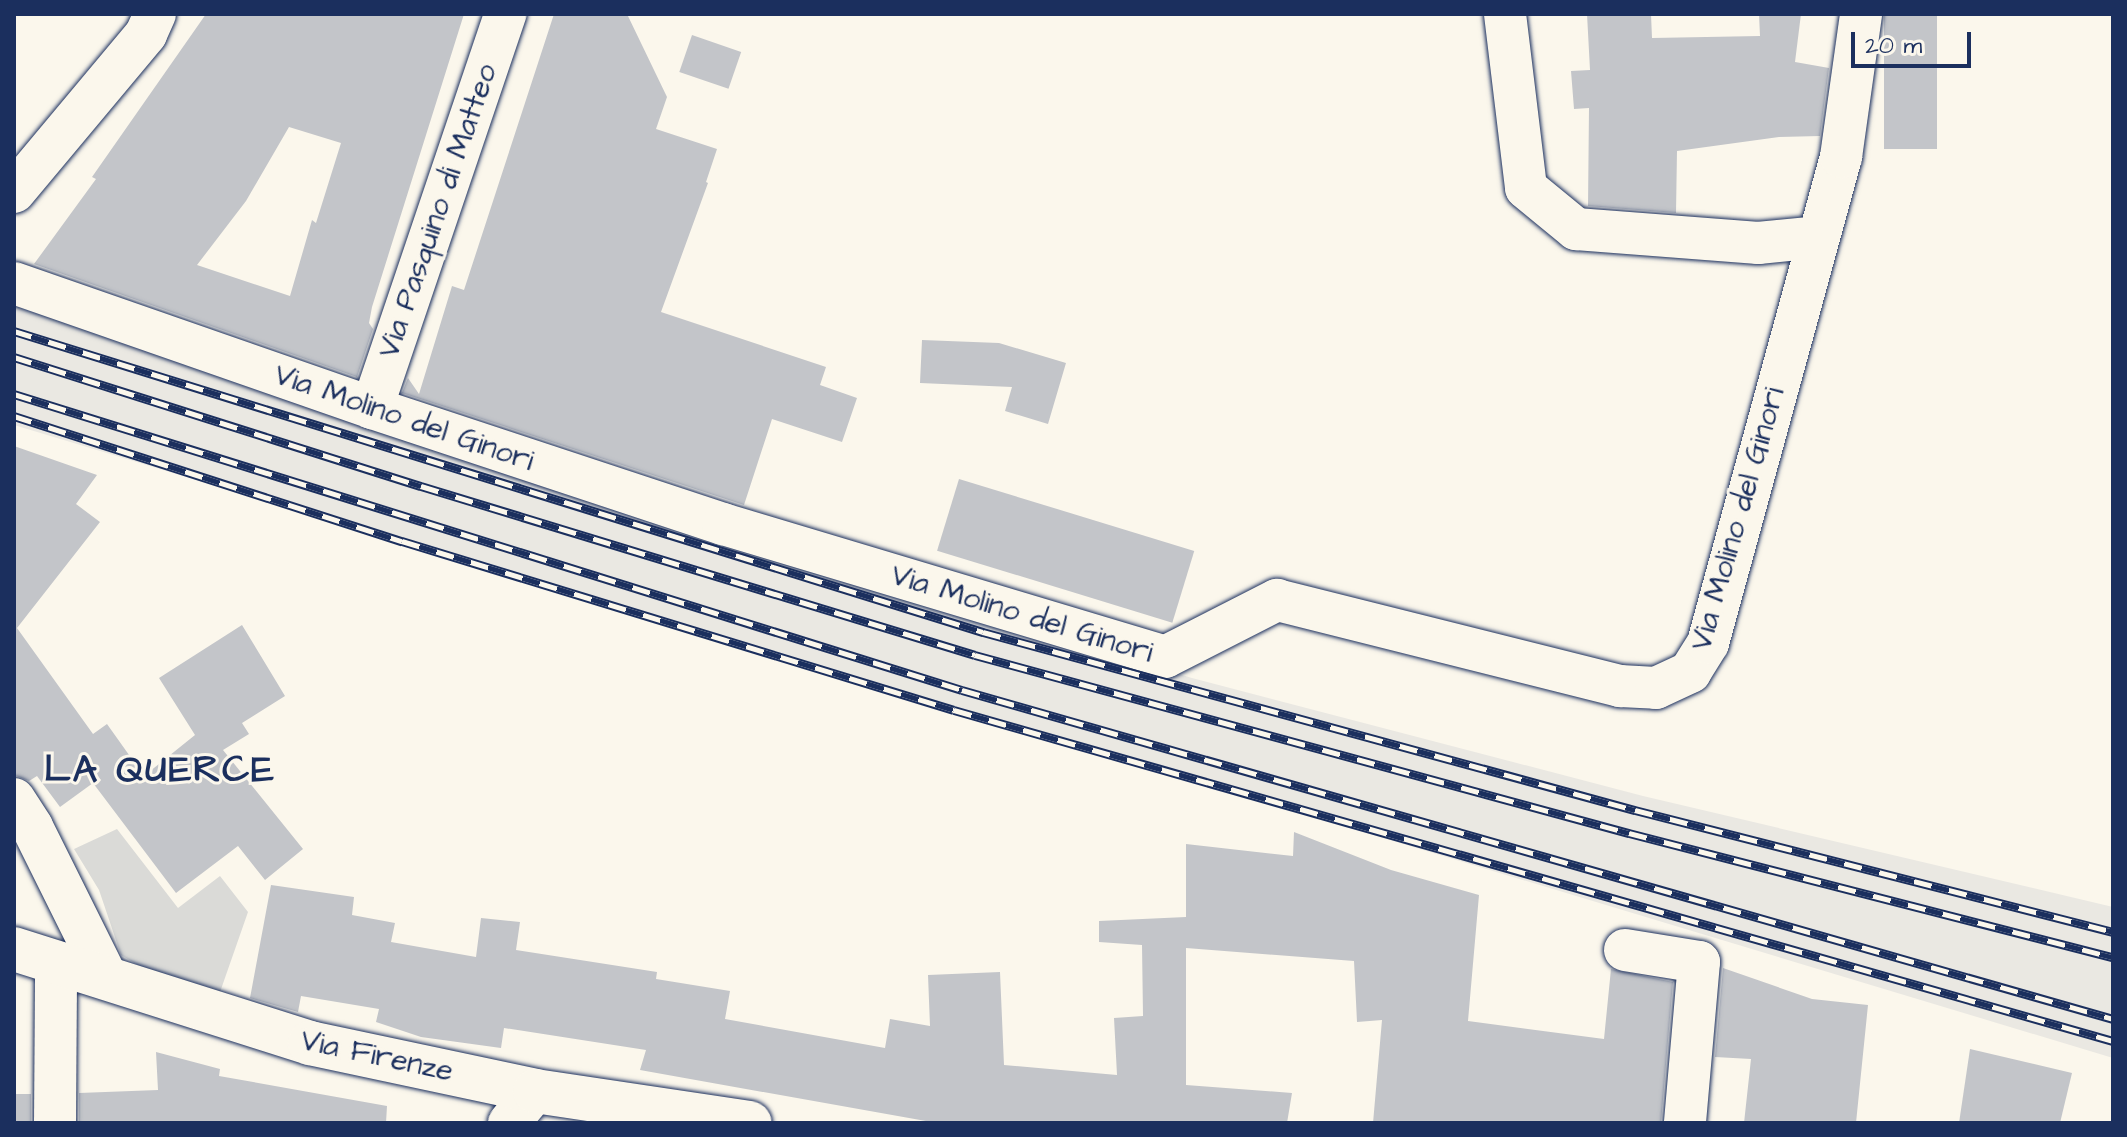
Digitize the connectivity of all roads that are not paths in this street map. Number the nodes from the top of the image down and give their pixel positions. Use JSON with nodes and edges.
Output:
{"nodes":[{"id":1,"x":155,"y":14,"type":"edge"},
{"id":2,"x":505,"y":14,"type":"edge"},
{"id":3,"x":1505,"y":14,"type":"edge"},
{"id":4,"x":1861,"y":14,"type":"edge"},
{"id":5,"x":14,"y":192,"type":"edge"},
{"id":6,"x":1818,"y":237,"type":"junction"},
{"id":7,"x":14,"y":283,"type":"edge"},
{"id":8,"x":372,"y":408,"type":"junction"},
{"id":9,"x":14,"y":799,"type":"edge"},
{"id":10,"x":14,"y":949,"type":"edge"},
{"id":11,"x":1625,"y":950,"type":"dead end"},
{"id":12,"x":56,"y":962,"type":"junction"},
{"id":13,"x":107,"y":978,"type":"junction"},
{"id":14,"x":522,"y":1107,"type":"edge"},
{"id":15,"x":55,"y":1123,"type":"edge"},
{"id":16,"x":750,"y":1123,"type":"edge"},
{"id":17,"x":1685,"y":1123,"type":"edge"}],
"edges":[{"from":1,"to":5,"type":"street"},
{"from":2,"to":8,"type":"street","name":"Via Pasquino di Matteo"},
{"from":3,"to":6,"type":"street"},
{"from":4,"to":6,"type":"street","name":"Via Molino del Ginori"},
{"from":6,"to":8,"type":"street","name":"Via Molino del Ginori"},
{"from":7,"to":8,"type":"street","name":"Via Molino del Ginori"},
{"from":9,"to":13,"type":"street"},
{"from":10,"to":12,"type":"main road","name":"Via Firenze"},
{"from":11,"to":17,"type":"street"},
{"from":12,"to":13,"type":"main road","name":"Via Firenze"},
{"from":12,"to":15,"type":"street"},
{"from":13,"to":14,"type":"main road","name":"Via Firenze"},
{"from":14,"to":16,"type":"main road","name":"Via Firenze"}]}
